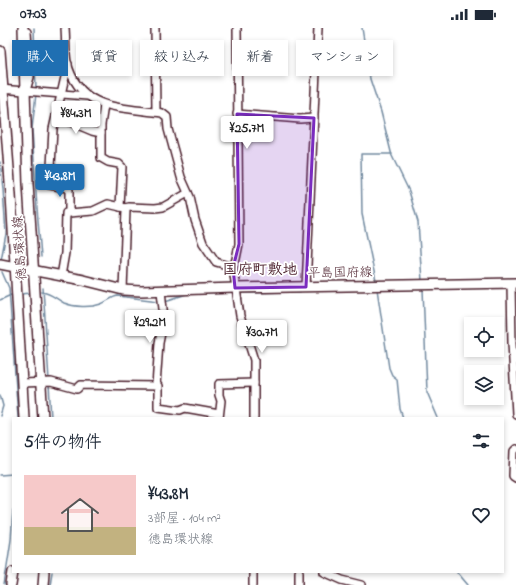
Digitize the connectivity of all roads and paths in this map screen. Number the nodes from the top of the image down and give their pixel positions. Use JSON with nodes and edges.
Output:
{"nodes":[{"id":1,"x":23,"y":28,"type":"edge"},
{"id":2,"x":27,"y":28,"type":"edge"},
{"id":3,"x":65,"y":28,"type":"edge"},
{"id":4,"x":155,"y":28,"type":"edge"},
{"id":5,"x":237,"y":28,"type":"edge"},
{"id":6,"x":318,"y":28,"type":"edge"},
{"id":7,"x":66,"y":40,"type":"edge"},
{"id":8,"x":0,"y":51,"type":"edge"},
{"id":9,"x":68,"y":64,"type":"edge"},
{"id":10,"x":65,"y":76,"type":"edge"},
{"id":11,"x":1,"y":88,"type":"edge"},
{"id":12,"x":33,"y":91,"type":"junction"},
{"id":13,"x":61,"y":93,"type":"junction"},
{"id":14,"x":88,"y":96,"type":"junction"},
{"id":15,"x":104,"y":105,"type":"junction"},
{"id":16,"x":156,"y":112,"type":"junction"},
{"id":17,"x":237,"y":114,"type":"junction"},
{"id":18,"x":56,"y":116,"type":"junction"},
{"id":19,"x":314,"y":118,"type":"junction"},
{"id":20,"x":100,"y":133,"type":"junction"},
{"id":21,"x":188,"y":193,"type":"junction"},
{"id":22,"x":122,"y":207,"type":"junction"},
{"id":23,"x":69,"y":213,"type":"junction"},
{"id":24,"x":0,"y":264,"type":"edge"},
{"id":25,"x":15,"y":267,"type":"junction"},
{"id":26,"x":233,"y":268,"type":"junction"},
{"id":27,"x":35,"y":271,"type":"junction"},
{"id":28,"x":61,"y":276,"type":"junction"},
{"id":29,"x":513,"y":283,"type":"edge"},
{"id":30,"x":306,"y":287,"type":"junction"},
{"id":31,"x":123,"y":290,"type":"junction"},
{"id":32,"x":236,"y":291,"type":"junction"},
{"id":33,"x":162,"y":298,"type":"junction"},
{"id":34,"x":47,"y":382,"type":"junction"},
{"id":35,"x":254,"y":383,"type":"junction"},
{"id":36,"x":22,"y":384,"type":"junction"},
{"id":37,"x":156,"y":386,"type":"junction"},
{"id":38,"x":173,"y":409,"type":"junction"},
{"id":39,"x":516,"y":414,"type":"edge"},
{"id":40,"x":219,"y":416,"type":"edge"},
{"id":41,"x":24,"y":417,"type":"edge"},
{"id":42,"x":43,"y":417,"type":"edge"},
{"id":43,"x":173,"y":417,"type":"edge"},
{"id":44,"x":254,"y":417,"type":"edge"},
{"id":45,"x":516,"y":449,"type":"edge"},
{"id":46,"x":516,"y":478,"type":"edge"},
{"id":47,"x":13,"y":573,"type":"edge"},
{"id":48,"x":44,"y":573,"type":"edge"},
{"id":49,"x":253,"y":573,"type":"edge"},
{"id":50,"x":300,"y":573,"type":"edge"},
{"id":51,"x":326,"y":573,"type":"edge"},
{"id":52,"x":11,"y":585,"type":"edge"},
{"id":53,"x":43,"y":585,"type":"edge"},
{"id":54,"x":253,"y":585,"type":"edge"},
{"id":55,"x":299,"y":585,"type":"edge"},
{"id":56,"x":362,"y":585,"type":"edge"}],
"edges":[{"from":1,"to":12,"type":"main road","name":"徳島環状線"},
{"from":2,"to":12,"type":"street"},
{"from":3,"to":7,"type":"street"},
{"from":4,"to":16,"type":"street"},
{"from":5,"to":17,"type":"street"},
{"from":6,"to":19,"type":"street"},
{"from":8,"to":11,"type":"main road","name":"徳島環状線"},
{"from":9,"to":14,"type":"street"},
{"from":10,"to":13,"type":"street"},
{"from":11,"to":12,"type":"street"},
{"from":11,"to":25,"type":"main road","name":"徳島環状線"},
{"from":12,"to":13,"type":"street"},
{"from":12,"to":27,"type":"main road","name":"徳島環状線"},
{"from":13,"to":14,"type":"street"},
{"from":13,"to":18,"type":"street"},
{"from":14,"to":15,"type":"street"},
{"from":15,"to":16,"type":"street"},
{"from":15,"to":20,"type":"street"},
{"from":16,"to":21,"type":"street"},
{"from":17,"to":19,"type":"street"},
{"from":17,"to":26,"type":"street"},
{"from":18,"to":20,"type":"street"},
{"from":18,"to":23,"type":"street"},
{"from":19,"to":30,"type":"street"},
{"from":20,"to":22,"type":"street"},
{"from":21,"to":22,"type":"street"},
{"from":21,"to":26,"type":"street"},
{"from":22,"to":23,"type":"street"},
{"from":22,"to":31,"type":"street"},
{"from":23,"to":28,"type":"street"},
{"from":24,"to":25,"type":"main road","name":"平島国府線"},
{"from":25,"to":27,"type":"main road","name":"平島国府線"},
{"from":25,"to":36,"type":"main road","name":"徳島環状線"},
{"from":26,"to":32,"type":"street"},
{"from":27,"to":28,"type":"main road","name":"平島国府線"},
{"from":27,"to":34,"type":"main road","name":"徳島環状線"},
{"from":28,"to":31,"type":"main road","name":"平島国府線"},
{"from":29,"to":30,"type":"main road","name":"平島国府線"},
{"from":29,"to":39,"type":"street"},
{"from":30,"to":32,"type":"main road","name":"平島国府線"},
{"from":31,"to":33,"type":"main road","name":"平島国府線"},
{"from":32,"to":33,"type":"main road","name":"平島国府線"},
{"from":32,"to":35,"type":"street"},
{"from":33,"to":37,"type":"street"},
{"from":34,"to":36,"type":"street"},
{"from":34,"to":37,"type":"street"},
{"from":34,"to":42,"type":"main road","name":"徳島環状線"},
{"from":35,"to":40,"type":"street"},
{"from":35,"to":44,"type":"street"},
{"from":36,"to":41,"type":"main road","name":"徳島環状線"},
{"from":37,"to":38,"type":"street"},
{"from":38,"to":40,"type":"street"},
{"from":38,"to":43,"type":"street"},
{"from":45,"to":46,"type":"street"},
{"from":47,"to":52,"type":"main road"},
{"from":48,"to":53,"type":"main road"},
{"from":49,"to":54,"type":"street"},
{"from":50,"to":55,"type":"street"},
{"from":51,"to":56,"type":"street"}]}
